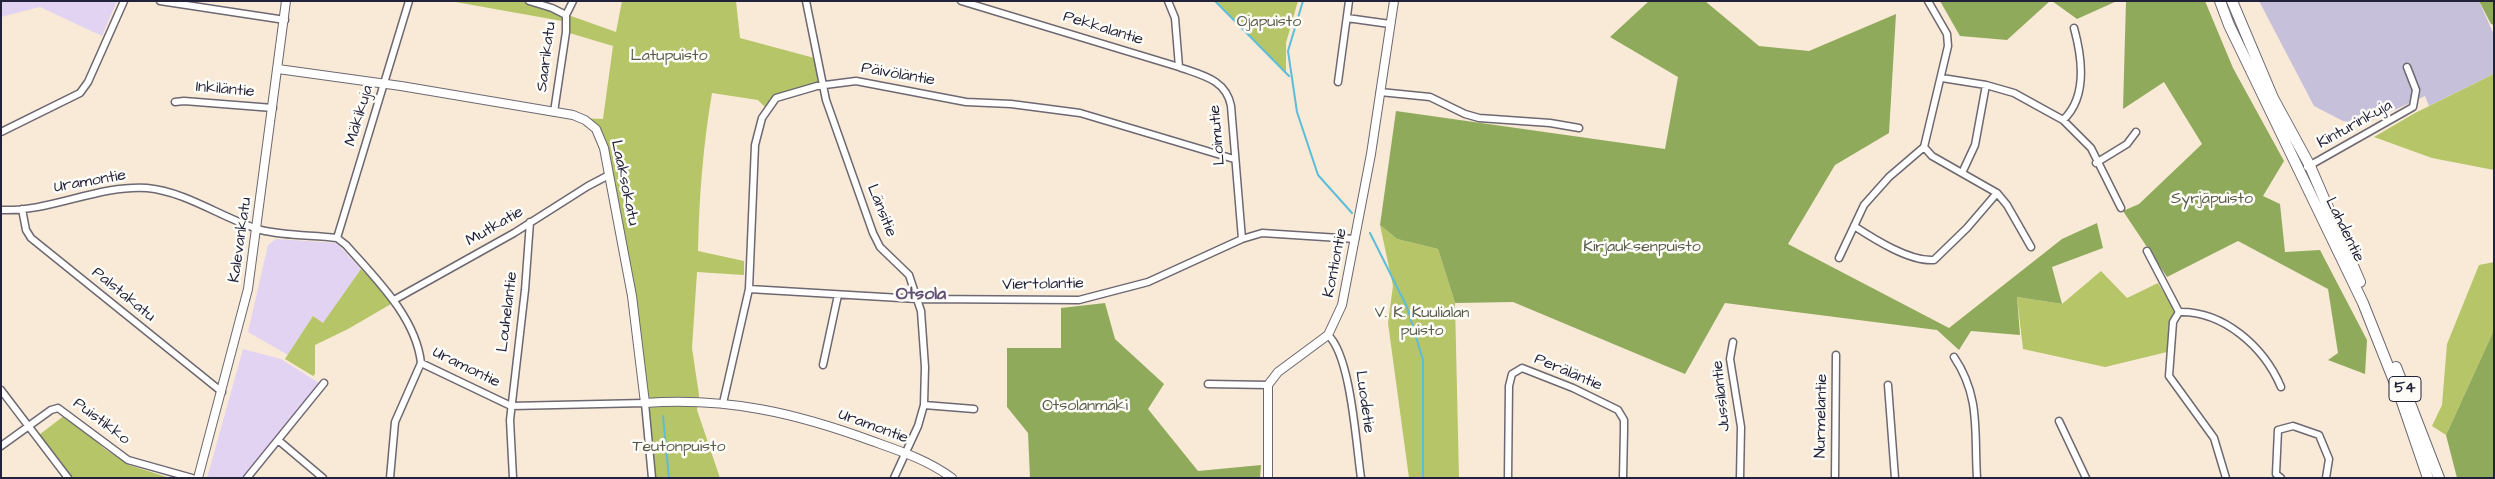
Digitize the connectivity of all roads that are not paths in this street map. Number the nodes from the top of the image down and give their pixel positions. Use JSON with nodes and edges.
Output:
{"nodes":[{"id":1,"x":124,"y":1,"type":"edge"},
{"id":2,"x":160,"y":1,"type":"edge"},
{"id":3,"x":286,"y":1,"type":"edge"},
{"id":4,"x":409,"y":1,"type":"edge"},
{"id":5,"x":529,"y":1,"type":"edge"},
{"id":6,"x":573,"y":1,"type":"edge"},
{"id":7,"x":806,"y":1,"type":"edge"},
{"id":8,"x":960,"y":1,"type":"edge"},
{"id":9,"x":1168,"y":1,"type":"edge"},
{"id":10,"x":1349,"y":1,"type":"edge"},
{"id":11,"x":1394,"y":1,"type":"edge"},
{"id":12,"x":1928,"y":1,"type":"edge"},
{"id":13,"x":2220,"y":1,"type":"edge"},
{"id":14,"x":2232,"y":1,"type":"edge"},
{"id":15,"x":566,"y":15,"type":"junction"},
{"id":16,"x":1347,"y":18,"type":"junction"},
{"id":17,"x":285,"y":20,"type":"junction"},
{"id":18,"x":1390,"y":24,"type":"junction"},
{"id":19,"x":2074,"y":28,"type":"dead end"},
{"id":20,"x":1179,"y":67,"type":"junction"},
{"id":21,"x":2407,"y":67,"type":"dead end"},
{"id":22,"x":278,"y":69,"type":"junction"},
{"id":23,"x":1942,"y":78,"type":"junction"},
{"id":24,"x":1338,"y":82,"type":"dead end"},
{"id":25,"x":384,"y":84,"type":"junction"},
{"id":26,"x":823,"y":84,"type":"junction"},
{"id":27,"x":1986,"y":85,"type":"junction"},
{"id":28,"x":1380,"y":92,"type":"junction"},
{"id":29,"x":175,"y":102,"type":"dead end"},
{"id":30,"x":273,"y":108,"type":"junction"},
{"id":31,"x":554,"y":112,"type":"junction"},
{"id":32,"x":2063,"y":120,"type":"junction"},
{"id":33,"x":1579,"y":128,"type":"dead end"},
{"id":34,"x":1,"y":132,"type":"edge"},
{"id":35,"x":2136,"y":132,"type":"dead end"},
{"id":36,"x":1924,"y":147,"type":"junction"},
{"id":37,"x":1234,"y":159,"type":"junction"},
{"id":38,"x":2096,"y":162,"type":"junction"},
{"id":39,"x":2310,"y":166,"type":"junction"},
{"id":40,"x":2299,"y":171,"type":"junction"},
{"id":41,"x":1962,"y":173,"type":"junction"},
{"id":42,"x":609,"y":175,"type":"junction"},
{"id":43,"x":1996,"y":193,"type":"junction"},
{"id":44,"x":2121,"y":208,"type":"dead end"},
{"id":45,"x":22,"y":209,"type":"junction"},
{"id":46,"x":1,"y":210,"type":"edge"},
{"id":47,"x":530,"y":222,"type":"junction"},
{"id":48,"x":1854,"y":226,"type":"junction"},
{"id":49,"x":256,"y":228,"type":"junction"},
{"id":50,"x":337,"y":238,"type":"junction"},
{"id":51,"x":1242,"y":239,"type":"junction"},
{"id":52,"x":1355,"y":240,"type":"junction"},
{"id":53,"x":2031,"y":247,"type":"dead end"},
{"id":54,"x":2147,"y":252,"type":"dead end"},
{"id":55,"x":1839,"y":258,"type":"dead end"},
{"id":56,"x":749,"y":290,"type":"junction"},
{"id":57,"x":838,"y":295,"type":"junction"},
{"id":58,"x":917,"y":299,"type":"junction"},
{"id":59,"x":394,"y":300,"type":"junction"},
{"id":60,"x":2179,"y":312,"type":"junction"},
{"id":61,"x":1328,"y":334,"type":"junction"},
{"id":62,"x":1733,"y":342,"type":"dead end"},
{"id":63,"x":1836,"y":355,"type":"dead end"},
{"id":64,"x":1954,"y":357,"type":"dead end"},
{"id":65,"x":420,"y":363,"type":"junction"},
{"id":66,"x":823,"y":365,"type":"dead end"},
{"id":67,"x":324,"y":383,"type":"dead end"},
{"id":68,"x":1208,"y":384,"type":"dead end"},
{"id":69,"x":1268,"y":385,"type":"junction"},
{"id":70,"x":1888,"y":385,"type":"dead end"},
{"id":71,"x":2282,"y":387,"type":"dead end"},
{"id":72,"x":1,"y":390,"type":"edge"},
{"id":73,"x":222,"y":392,"type":"junction"},
{"id":74,"x":645,"y":403,"type":"junction"},
{"id":75,"x":723,"y":403,"type":"junction"},
{"id":76,"x":924,"y":405,"type":"junction"},
{"id":77,"x":511,"y":406,"type":"junction"},
{"id":78,"x":974,"y":409,"type":"dead end"},
{"id":79,"x":2059,"y":421,"type":"dead end"},
{"id":80,"x":29,"y":426,"type":"junction"},
{"id":81,"x":278,"y":440,"type":"junction"},
{"id":82,"x":1,"y":446,"type":"edge"},
{"id":83,"x":905,"y":453,"type":"junction"},
{"id":84,"x":68,"y":478,"type":"edge"},
{"id":85,"x":192,"y":478,"type":"edge"},
{"id":86,"x":198,"y":478,"type":"edge"},
{"id":87,"x":247,"y":478,"type":"edge"},
{"id":88,"x":323,"y":478,"type":"edge"},
{"id":89,"x":390,"y":478,"type":"edge"},
{"id":90,"x":513,"y":478,"type":"edge"},
{"id":91,"x":652,"y":478,"type":"edge"},
{"id":92,"x":894,"y":478,"type":"edge"},
{"id":93,"x":952,"y":478,"type":"edge"},
{"id":94,"x":1268,"y":478,"type":"edge"},
{"id":95,"x":1361,"y":478,"type":"edge"},
{"id":96,"x":1508,"y":478,"type":"edge"},
{"id":97,"x":1623,"y":478,"type":"edge"},
{"id":98,"x":1740,"y":478,"type":"edge"},
{"id":99,"x":1835,"y":478,"type":"edge"},
{"id":100,"x":1894,"y":478,"type":"edge"},
{"id":101,"x":1977,"y":478,"type":"edge"},
{"id":102,"x":2086,"y":478,"type":"edge"},
{"id":103,"x":2226,"y":478,"type":"edge"},
{"id":104,"x":2281,"y":478,"type":"edge"},
{"id":105,"x":2326,"y":478,"type":"edge"},
{"id":106,"x":2428,"y":478,"type":"edge"},
{"id":107,"x":2439,"y":478,"type":"edge"}],
"edges":[{"from":1,"to":34,"type":"street"},
{"from":2,"to":17,"type":"street"},
{"from":3,"to":17,"type":"street","name":"Kalevankatu"},
{"from":4,"to":25,"type":"street","name":"Mäkikuja"},
{"from":5,"to":15,"type":"street","name":"Saarikatu"},
{"from":6,"to":15,"type":"street"},
{"from":7,"to":26,"type":"street","name":"Länsitie"},
{"from":8,"to":20,"type":"street","name":"Pekkalantie"},
{"from":9,"to":20,"type":"street"},
{"from":10,"to":16,"type":"street"},
{"from":11,"to":18,"type":"street","name":"Kontiontie"},
{"from":12,"to":23,"type":"street"},
{"from":13,"to":40,"type":"main road","name":"Lahdentie","number":"54"},
{"from":14,"to":39,"type":"main road","name":"Lahdentie","number":"54"},
{"from":15,"to":31,"type":"street","name":"Saarikatu"},
{"from":16,"to":18,"type":"street"},
{"from":16,"to":24,"type":"street"},
{"from":17,"to":22,"type":"street","name":"Kalevankatu"},
{"from":18,"to":28,"type":"street","name":"Kontiontie"},
{"from":19,"to":32,"type":"street"},
{"from":20,"to":37,"type":"street","name":"Loimutie"},
{"from":21,"to":39,"type":"street","name":"Kinturinkuja"},
{"from":22,"to":25,"type":"street","name":"Laaksokatu"},
{"from":22,"to":30,"type":"street","name":"Kalevankatu"},
{"from":23,"to":27,"type":"street"},
{"from":23,"to":36,"type":"street"},
{"from":25,"to":31,"type":"street","name":"Laaksokatu"},
{"from":25,"to":50,"type":"street","name":"Mäkikuja"},
{"from":26,"to":37,"type":"street","name":"Päivöläntie"},
{"from":26,"to":56,"type":"street","name":"Päivöläntie"},
{"from":26,"to":58,"type":"street","name":"Länsitie"},
{"from":27,"to":32,"type":"street"},
{"from":27,"to":41,"type":"street"},
{"from":28,"to":33,"type":"street"},
{"from":28,"to":52,"type":"street","name":"Kontiontie"},
{"from":29,"to":30,"type":"street","name":"Inkiläntie"},
{"from":30,"to":49,"type":"street","name":"Kalevankatu"},
{"from":31,"to":42,"type":"street","name":"Laaksokatu"},
{"from":32,"to":38,"type":"street"},
{"from":35,"to":38,"type":"street"},
{"from":36,"to":41,"type":"street"},
{"from":36,"to":48,"type":"street"},
{"from":37,"to":51,"type":"street","name":"Loimutie"},
{"from":38,"to":44,"type":"street"},
{"from":39,"to":40,"type":"street","name":"Kinturinkuja"},
{"from":39,"to":107,"type":"main road","name":"Lahdentie","number":"54"},
{"from":40,"to":106,"type":"main road","name":"Lahdentie","number":"54"},
{"from":41,"to":43,"type":"street"},
{"from":42,"to":47,"type":"street","name":"Mutkatie"},
{"from":42,"to":74,"type":"street","name":"Laaksokatu"},
{"from":43,"to":48,"type":"street"},
{"from":43,"to":53,"type":"street"},
{"from":45,"to":46,"type":"street","name":"Uramontie"},
{"from":45,"to":49,"type":"street","name":"Uramontie"},
{"from":45,"to":73,"type":"street","name":"Palstakatu"},
{"from":47,"to":59,"type":"street","name":"Mutkatie"},
{"from":47,"to":77,"type":"street","name":"Louhelantie"},
{"from":48,"to":55,"type":"street"},
{"from":49,"to":50,"type":"street","name":"Uramontie"},
{"from":49,"to":73,"type":"street","name":"Kalevankatu"},
{"from":50,"to":59,"type":"street","name":"Uramontie"},
{"from":51,"to":52,"type":"street","name":"Viertolantie"},
{"from":51,"to":58,"type":"street","name":"Viertolantie"},
{"from":52,"to":61,"type":"street","name":"Kontiontie"},
{"from":54,"to":60,"type":"street"},
{"from":56,"to":57,"type":"street","name":"Viertolantie"},
{"from":56,"to":75,"type":"street","name":"Päivöläntie"},
{"from":57,"to":58,"type":"street","name":"Viertolantie"},
{"from":57,"to":66,"type":"street"},
{"from":58,"to":76,"type":"street","name":"Länsitie"},
{"from":59,"to":65,"type":"street","name":"Uramontie"},
{"from":60,"to":71,"type":"street"},
{"from":60,"to":103,"type":"street"},
{"from":61,"to":69,"type":"street","name":"Kontiontie"},
{"from":61,"to":95,"type":"street","name":"Luodetie"},
{"from":62,"to":98,"type":"street","name":"Jussilantie"},
{"from":63,"to":99,"type":"street","name":"Nurmelantie"},
{"from":64,"to":101,"type":"street"},
{"from":65,"to":77,"type":"street","name":"Uramontie"},
{"from":65,"to":89,"type":"street"},
{"from":67,"to":81,"type":"street"},
{"from":68,"to":69,"type":"street"},
{"from":69,"to":94,"type":"street"},
{"from":70,"to":100,"type":"street"},
{"from":72,"to":80,"type":"street"},
{"from":73,"to":86,"type":"street","name":"Kalevankatu"},
{"from":74,"to":75,"type":"street","name":"Uramontie"},
{"from":74,"to":77,"type":"street","name":"Uramontie"},
{"from":74,"to":91,"type":"street","name":"Laaksokatu"},
{"from":75,"to":83,"type":"street","name":"Uramontie"},
{"from":76,"to":78,"type":"street"},
{"from":76,"to":83,"type":"street","name":"Länsitie"},
{"from":77,"to":90,"type":"street","name":"Louhelantie"},
{"from":79,"to":102,"type":"street"},
{"from":80,"to":82,"type":"street"},
{"from":80,"to":84,"type":"street"},
{"from":80,"to":85,"type":"street","name":"Puistikko"},
{"from":81,"to":87,"type":"street"},
{"from":81,"to":88,"type":"street"},
{"from":83,"to":92,"type":"street","name":"Länsitie"},
{"from":83,"to":93,"type":"street","name":"Uramontie"},
{"from":96,"to":97,"type":"street","name":"Peräläntie"},
{"from":104,"to":105,"type":"street"}]}
